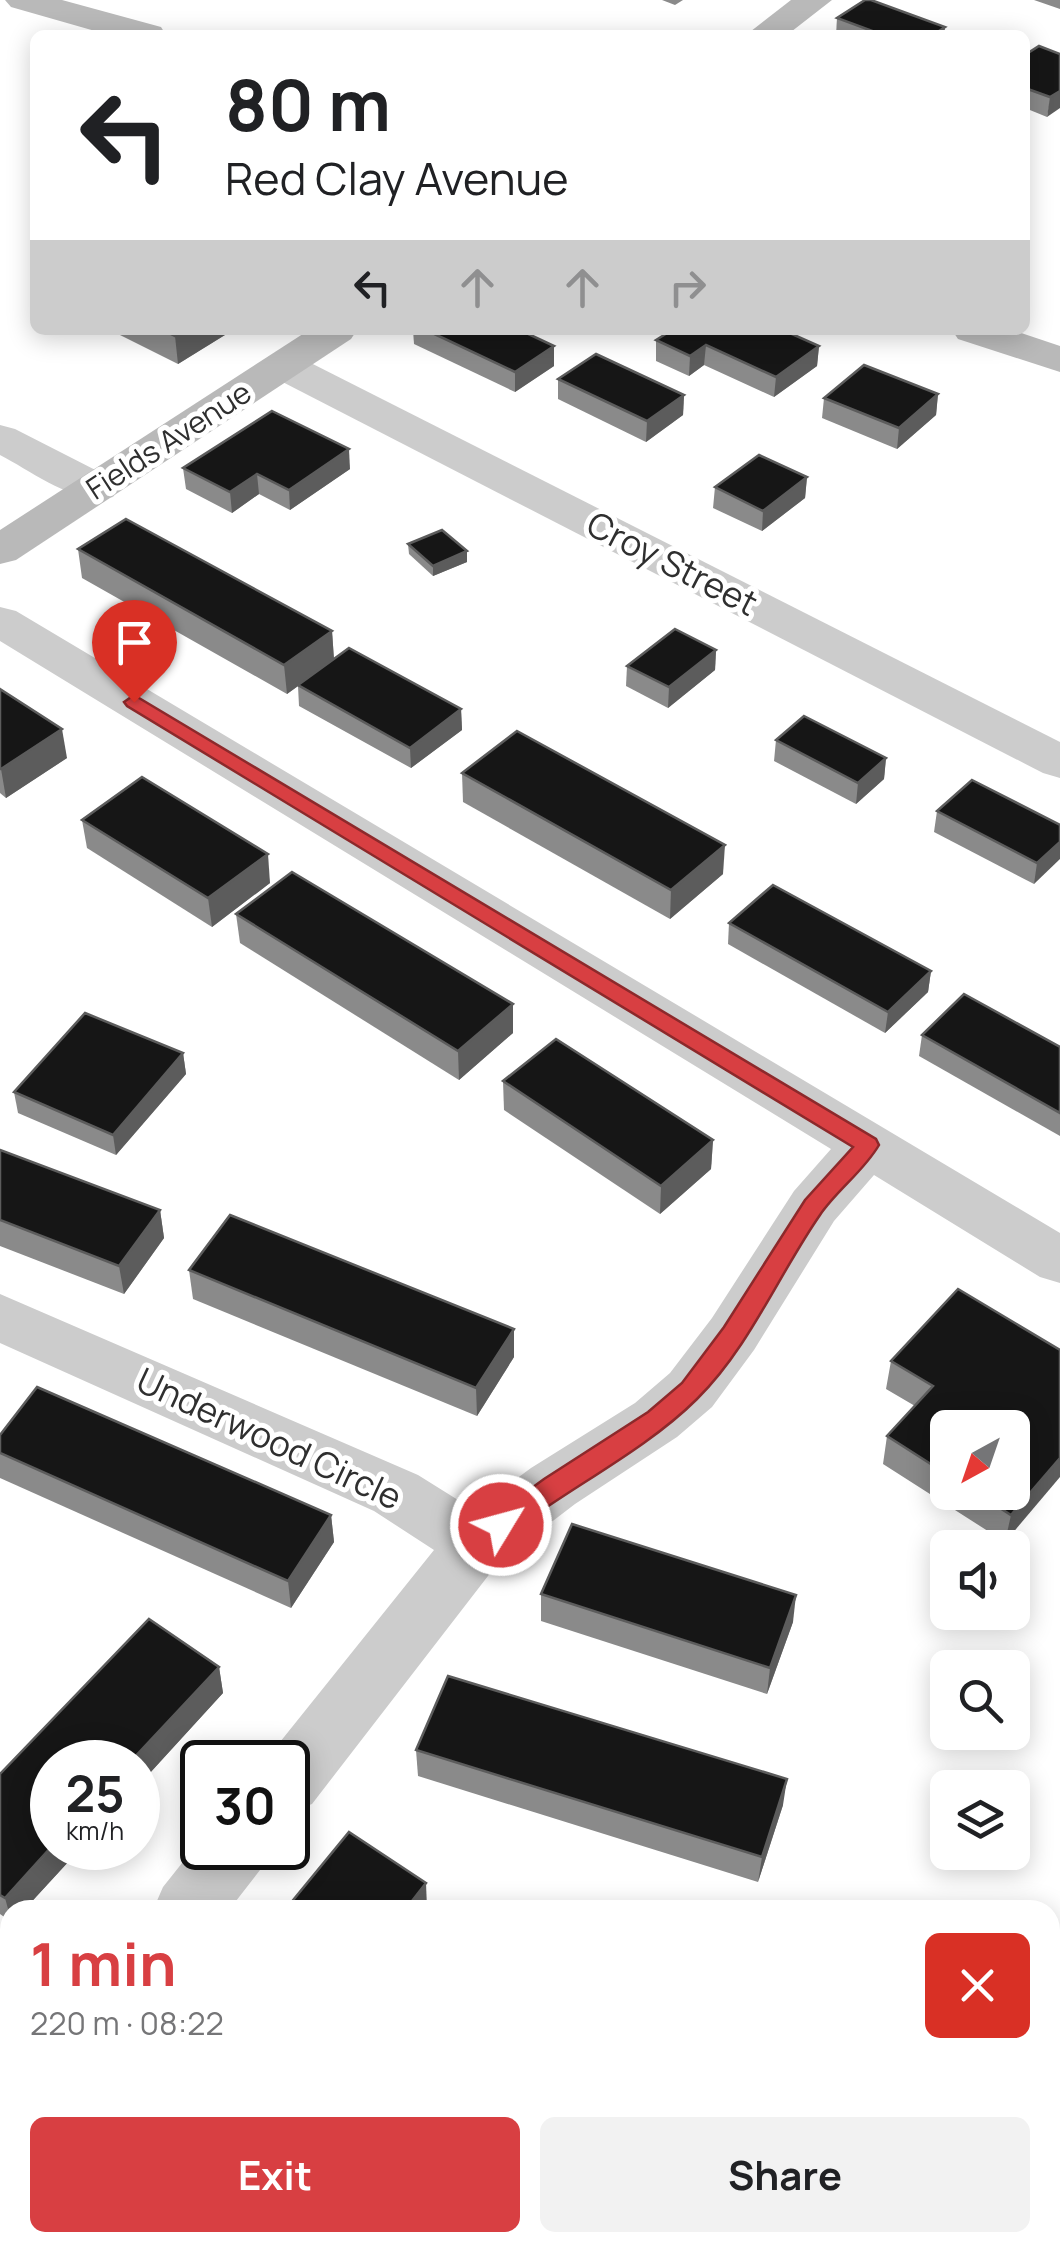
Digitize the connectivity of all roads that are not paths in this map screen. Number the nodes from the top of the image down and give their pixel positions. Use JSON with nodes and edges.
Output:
{"nodes":[{"id":1,"x":23,"y":0,"type":"edge"},
{"id":2,"x":814,"y":0,"type":"edge"},
{"id":3,"x":130,"y":30,"type":"edge"},
{"id":4,"x":771,"y":30,"type":"edge"},
{"id":5,"x":330,"y":335,"type":"edge"},
{"id":6,"x":987,"y":335,"type":"edge"},
{"id":7,"x":1060,"y":360,"type":"edge"},
{"id":8,"x":284,"y":366,"type":"junction"},
{"id":9,"x":0,"y":438,"type":"edge"},
{"id":10,"x":98,"y":488,"type":"junction"},
{"id":11,"x":0,"y":550,"type":"edge"},
{"id":12,"x":0,"y":621,"type":"edge"},
{"id":13,"x":1060,"y":762,"type":"edge"},
{"id":14,"x":868,"y":1145,"type":"junction"},
{"id":15,"x":1060,"y":1261,"type":"edge"},
{"id":16,"x":0,"y":1317,"type":"edge"},
{"id":17,"x":476,"y":1544,"type":"junction"},
{"id":18,"x":310,"y":1755,"type":"edge"},
{"id":19,"x":219,"y":1870,"type":"edge"},
{"id":20,"x":195,"y":1900,"type":"edge"}],
"edges":[{"from":1,"to":3,"type":"street"},
{"from":2,"to":4,"type":"street"},
{"from":5,"to":8,"type":"street","name":"Fields Avenue"},
{"from":6,"to":7,"type":"street"},
{"from":8,"to":10,"type":"street","name":"Fields Avenue"},
{"from":8,"to":13,"type":"street","name":"Croy Street"},
{"from":9,"to":10,"type":"street"},
{"from":10,"to":11,"type":"street","name":"Fields Avenue"},
{"from":12,"to":14,"type":"street"},
{"from":14,"to":15,"type":"street"},
{"from":14,"to":17,"type":"street"},
{"from":16,"to":17,"type":"street","name":"Underwood Circle"},
{"from":17,"to":18,"type":"street"},
{"from":19,"to":20,"type":"street"}]}
